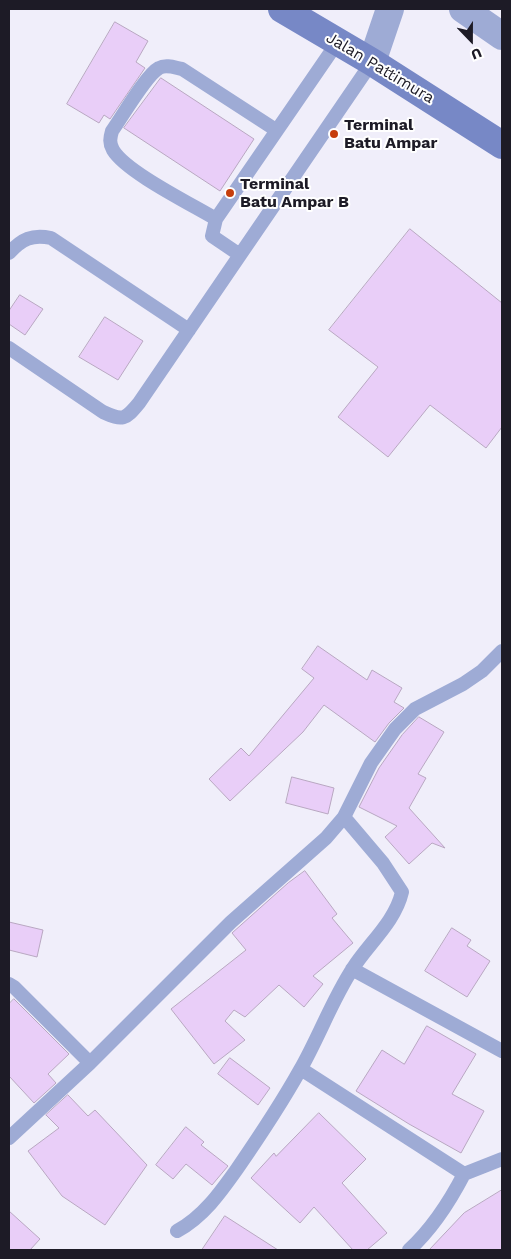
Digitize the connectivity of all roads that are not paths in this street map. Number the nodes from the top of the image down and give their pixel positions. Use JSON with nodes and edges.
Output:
{"nodes":[{"id":1,"x":282,"y":9,"type":"edge"},
{"id":2,"x":390,"y":9,"type":"edge"},
{"id":3,"x":463,"y":9,"type":"edge"},
{"id":4,"x":502,"y":36,"type":"edge"},
{"id":5,"x":337,"y":42,"type":"junction"},
{"id":6,"x":372,"y":62,"type":"junction"},
{"id":7,"x":276,"y":130,"type":"junction"},
{"id":8,"x":502,"y":145,"type":"edge"},
{"id":9,"x":216,"y":219,"type":"junction"},
{"id":10,"x":9,"y":253,"type":"edge"},
{"id":11,"x":240,"y":255,"type":"junction"},
{"id":12,"x":189,"y":330,"type":"junction"},
{"id":13,"x":9,"y":348,"type":"edge"},
{"id":14,"x":502,"y":651,"type":"edge"},
{"id":15,"x":344,"y":817,"type":"junction"},
{"id":16,"x":352,"y":969,"type":"junction"},
{"id":17,"x":9,"y":984,"type":"edge"},
{"id":18,"x":502,"y":1051,"type":"edge"},
{"id":19,"x":90,"y":1063,"type":"junction"},
{"id":20,"x":301,"y":1069,"type":"junction"},
{"id":21,"x":9,"y":1138,"type":"edge"},
{"id":22,"x":502,"y":1159,"type":"edge"},
{"id":23,"x":464,"y":1174,"type":"junction"},
{"id":24,"x":177,"y":1231,"type":"dead end"},
{"id":25,"x":409,"y":1250,"type":"edge"}],
"edges":[{"from":1,"to":5,"type":"street","name":"Jalan Pattimura"},
{"from":2,"to":6,"type":"street"},
{"from":3,"to":4,"type":"street"},
{"from":5,"to":6,"type":"street","name":"Jalan Pattimura"},
{"from":5,"to":7,"type":"lane"},
{"from":6,"to":8,"type":"street","name":"Jalan Pattimura"},
{"from":6,"to":11,"type":"lane"},
{"from":7,"to":9,"type":"lane"},
{"from":7,"to":9,"type":"lane"},
{"from":9,"to":11,"type":"lane"},
{"from":10,"to":12,"type":"lane"},
{"from":11,"to":12,"type":"lane"},
{"from":12,"to":13,"type":"lane"},
{"from":14,"to":15,"type":"lane"},
{"from":15,"to":16,"type":"lane"},
{"from":15,"to":19,"type":"lane"},
{"from":16,"to":18,"type":"lane"},
{"from":16,"to":20,"type":"lane"},
{"from":17,"to":19,"type":"lane"},
{"from":19,"to":21,"type":"lane"},
{"from":20,"to":23,"type":"lane"},
{"from":20,"to":24,"type":"lane"},
{"from":22,"to":23,"type":"lane"},
{"from":23,"to":25,"type":"lane"}]}
